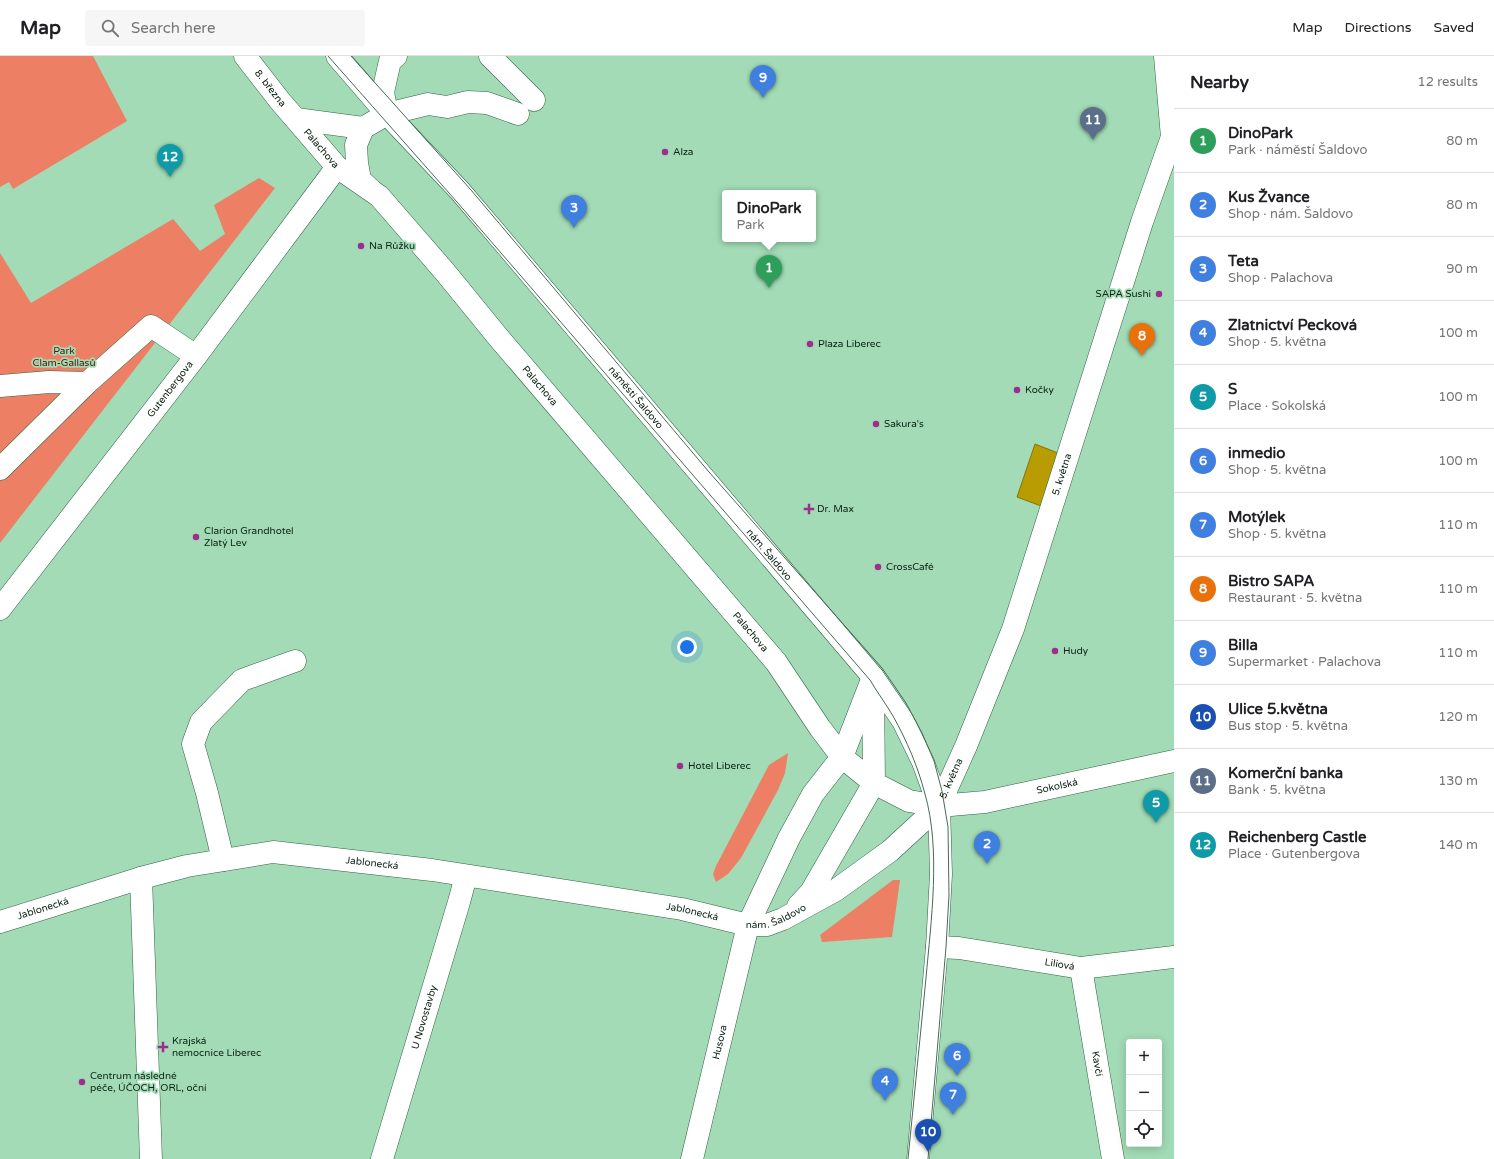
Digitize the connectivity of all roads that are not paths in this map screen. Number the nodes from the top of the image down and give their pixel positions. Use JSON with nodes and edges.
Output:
{"nodes":[{"id":1,"x":245,"y":56,"type":"edge"},
{"id":2,"x":337,"y":56,"type":"edge"},
{"id":3,"x":396,"y":56,"type":"edge"},
{"id":4,"x":490,"y":56,"type":"edge"},
{"id":5,"x":1165,"y":56,"type":"edge"},
{"id":6,"x":534,"y":100,"type":"dead end"},
{"id":7,"x":387,"y":114,"type":"junction"},
{"id":8,"x":518,"y":114,"type":"dead end"},
{"id":9,"x":296,"y":119,"type":"junction"},
{"id":10,"x":363,"y":128,"type":"junction"},
{"id":11,"x":1173,"y":138,"type":"edge"},
{"id":12,"x":337,"y":167,"type":"junction"},
{"id":13,"x":379,"y":196,"type":"junction"},
{"id":14,"x":196,"y":356,"type":"junction"},
{"id":15,"x":88,"y":383,"type":"junction"},
{"id":16,"x":0,"y":386,"type":"edge"},
{"id":17,"x":665,"y":433,"type":"joint"},
{"id":18,"x":0,"y":468,"type":"edge"},
{"id":19,"x":0,"y":609,"type":"edge"},
{"id":20,"x":294,"y":661,"type":"dead end"},
{"id":21,"x":873,"y":677,"type":"junction"},
{"id":22,"x":842,"y":757,"type":"junction"},
{"id":23,"x":1174,"y":761,"type":"edge"},
{"id":24,"x":874,"y":783,"type":"junction"},
{"id":25,"x":939,"y":806,"type":"junction"},
{"id":26,"x":223,"y":860,"type":"junction"},
{"id":27,"x":466,"y":876,"type":"junction"},
{"id":28,"x":141,"y":878,"type":"junction"},
{"id":29,"x":783,"y":919,"type":"junction"},
{"id":30,"x":0,"y":922,"type":"edge"},
{"id":31,"x":748,"y":925,"type":"junction"},
{"id":32,"x":941,"y":947,"type":"junction"},
{"id":33,"x":1174,"y":957,"type":"edge"},
{"id":34,"x":1081,"y":968,"type":"junction"},
{"id":35,"x":152,"y":1159,"type":"edge"},
{"id":36,"x":382,"y":1159,"type":"edge"},
{"id":37,"x":692,"y":1159,"type":"edge"},
{"id":38,"x":918,"y":1159,"type":"edge"},
{"id":39,"x":1113,"y":1159,"type":"edge"}],
"edges":[{"from":1,"to":9,"type":"street","name":"8. března"},
{"from":2,"to":7,"type":"street"},
{"from":3,"to":7,"type":"street"},
{"from":4,"to":6,"type":"street"},
{"from":5,"to":11,"type":"street"},
{"from":7,"to":8,"type":"street"},
{"from":7,"to":10,"type":"street"},
{"from":7,"to":17,"type":"street","name":"náměstí Šaldovo"},
{"from":9,"to":10,"type":"street"},
{"from":9,"to":12,"type":"street","name":"Palachova"},
{"from":10,"to":13,"type":"street"},
{"from":11,"to":25,"type":"street","name":"5. května"},
{"from":12,"to":13,"type":"street","name":"Palachova"},
{"from":12,"to":14,"type":"street","name":"Gutenbergova"},
{"from":13,"to":22,"type":"street","name":"Palachova"},
{"from":14,"to":15,"type":"street"},
{"from":14,"to":19,"type":"street","name":"Gutenbergova"},
{"from":15,"to":16,"type":"street"},
{"from":15,"to":18,"type":"street"},
{"from":17,"to":21,"type":"street","name":"nám. Šaldovo"},
{"from":20,"to":26,"type":"street"},
{"from":21,"to":22,"type":"street","name":"nám. Šaldovo"},
{"from":21,"to":24,"type":"street"},
{"from":21,"to":25,"type":"street","name":"nám. Šaldovo"},
{"from":22,"to":24,"type":"street"},
{"from":22,"to":31,"type":"street","name":"nám. Šaldovo"},
{"from":23,"to":25,"type":"street","name":"Sokolská"},
{"from":24,"to":25,"type":"street"},
{"from":24,"to":29,"type":"street"},
{"from":25,"to":29,"type":"street","name":"nám. Šaldovo"},
{"from":25,"to":32,"type":"street","name":"nám. Šaldovo"},
{"from":26,"to":27,"type":"street","name":"Jablonecká"},
{"from":26,"to":28,"type":"street","name":"Jablonecká"},
{"from":27,"to":31,"type":"street","name":"Jablonecká"},
{"from":27,"to":36,"type":"street","name":"U Novostavby"},
{"from":28,"to":30,"type":"street","name":"Jablonecká"},
{"from":28,"to":35,"type":"street"},
{"from":29,"to":31,"type":"street","name":"nám. Šaldovo"},
{"from":31,"to":37,"type":"street","name":"Husova"},
{"from":32,"to":34,"type":"street","name":"Liliová"},
{"from":32,"to":38,"type":"street"},
{"from":33,"to":34,"type":"street","name":"Liliová"},
{"from":34,"to":39,"type":"street","name":"Kavčí"}]}
